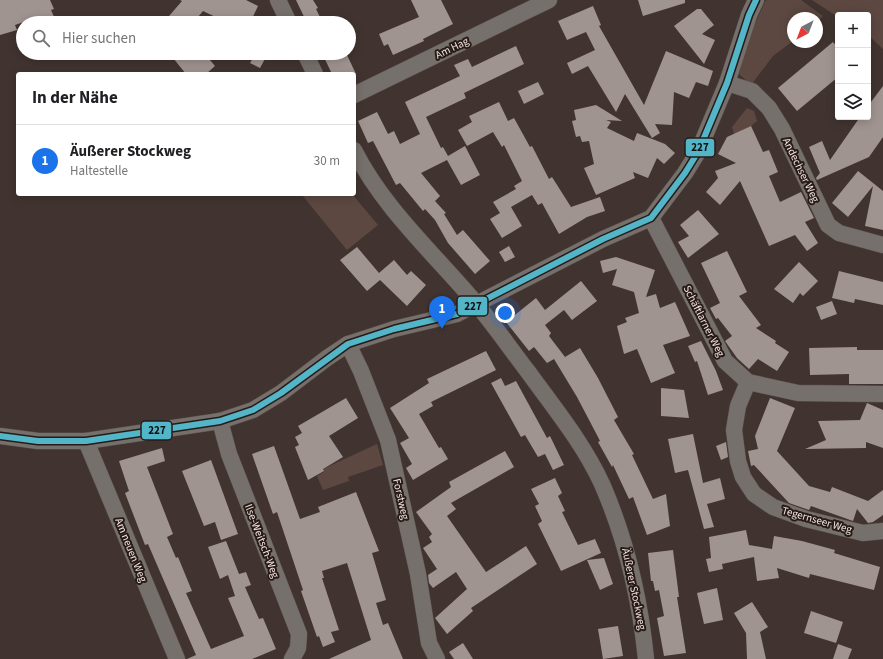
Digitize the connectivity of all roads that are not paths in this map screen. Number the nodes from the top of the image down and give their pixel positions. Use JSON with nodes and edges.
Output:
{"nodes":[{"id":1,"x":278,"y":0,"type":"edge"},
{"id":2,"x":549,"y":0,"type":"edge"},
{"id":3,"x":756,"y":0,"type":"edge"},
{"id":4,"x":286,"y":16,"type":"edge"},
{"id":5,"x":308,"y":60,"type":"edge"},
{"id":6,"x":314,"y":72,"type":"edge"},
{"id":7,"x":727,"y":83,"type":"junction"},
{"id":8,"x":356,"y":94,"type":"edge"},
{"id":9,"x":356,"y":154,"type":"edge"},
{"id":10,"x":651,"y":218,"type":"junction"},
{"id":11,"x":883,"y":246,"type":"edge"},
{"id":12,"x":477,"y":305,"type":"junction"},
{"id":13,"x":348,"y":344,"type":"junction"},
{"id":14,"x":748,"y":382,"type":"junction"},
{"id":15,"x":883,"y":394,"type":"edge"},
{"id":16,"x":220,"y":420,"type":"junction"},
{"id":17,"x":0,"y":436,"type":"edge"},
{"id":18,"x":86,"y":441,"type":"junction"},
{"id":19,"x":883,"y":531,"type":"edge"},
{"id":20,"x":178,"y":659,"type":"edge"},
{"id":21,"x":292,"y":659,"type":"edge"},
{"id":22,"x":437,"y":659,"type":"edge"},
{"id":23,"x":646,"y":659,"type":"edge"}],
"edges":[{"from":1,"to":4,"type":"street"},
{"from":2,"to":8,"type":"street","name":"Am Hag"},
{"from":3,"to":7,"type":"street"},
{"from":5,"to":6,"type":"street"},
{"from":7,"to":10,"type":"street"},
{"from":7,"to":11,"type":"street","name":"Andechser Weg"},
{"from":9,"to":12,"type":"street","name":"Äußerer Stockweg"},
{"from":10,"to":12,"type":"street"},
{"from":10,"to":14,"type":"street","name":"Schäftlarner Weg"},
{"from":12,"to":13,"type":"street"},
{"from":12,"to":23,"type":"street","name":"Äußerer Stockweg"},
{"from":13,"to":16,"type":"street"},
{"from":13,"to":22,"type":"street","name":"Forstweg"},
{"from":14,"to":15,"type":"street","name":"Schäftlarner Weg"},
{"from":14,"to":19,"type":"street","name":"Tegernseer Weg"},
{"from":16,"to":18,"type":"street"},
{"from":16,"to":21,"type":"street","name":"Ilse-Weitsch-Weg"},
{"from":17,"to":18,"type":"street"},
{"from":18,"to":20,"type":"street","name":"Am neuen Weg"}]}
